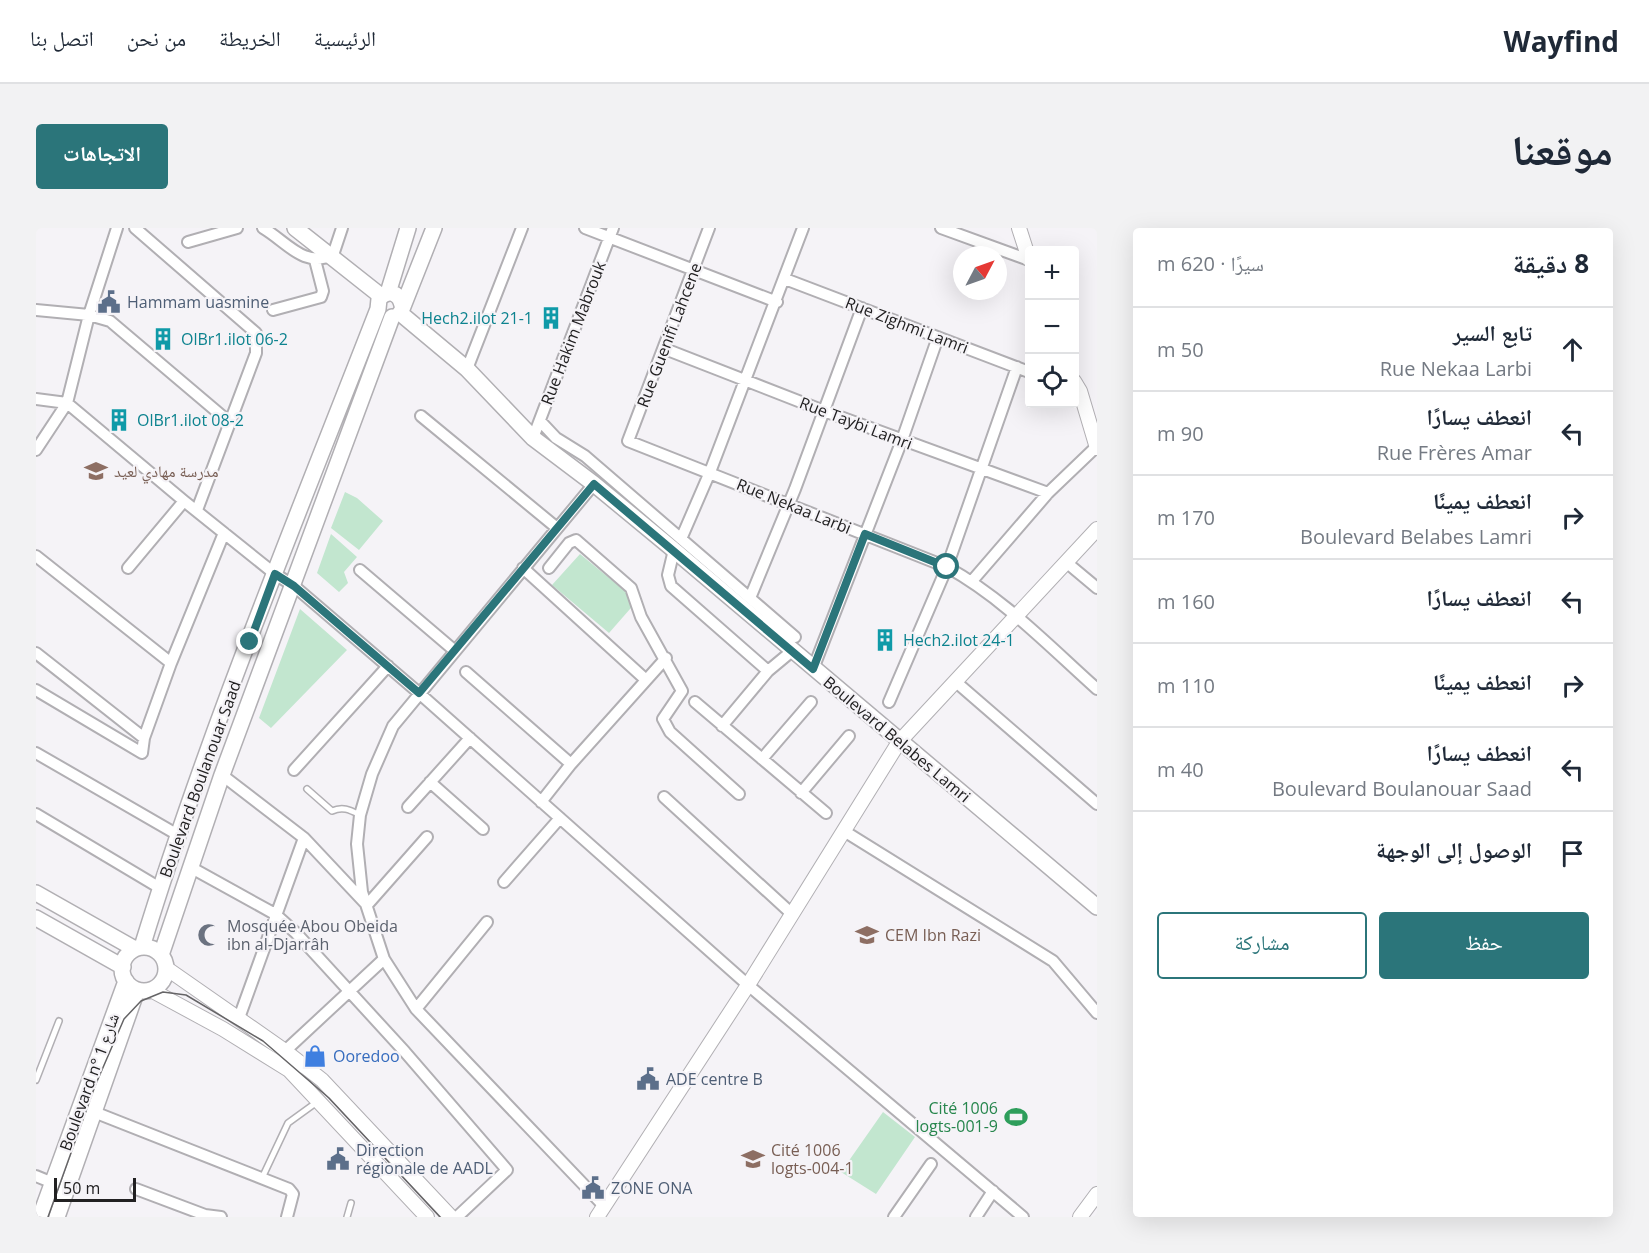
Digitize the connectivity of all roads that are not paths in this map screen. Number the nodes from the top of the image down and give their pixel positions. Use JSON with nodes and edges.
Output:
{"nodes":[{"id":1,"x":115,"y":228,"type":"edge"},
{"id":2,"x":135,"y":228,"type":"edge"},
{"id":3,"x":237,"y":228,"type":"edge"},
{"id":4,"x":263,"y":228,"type":"edge"},
{"id":5,"x":295,"y":228,"type":"edge"},
{"id":6,"x":342,"y":228,"type":"edge"},
{"id":7,"x":408,"y":228,"type":"edge"},
{"id":8,"x":434,"y":228,"type":"edge"},
{"id":9,"x":522,"y":228,"type":"edge"},
{"id":10,"x":585,"y":228,"type":"edge"},
{"id":11,"x":709,"y":228,"type":"edge"},
{"id":12,"x":803,"y":228,"type":"edge"},
{"id":13,"x":941,"y":228,"type":"edge"},
{"id":14,"x":1019,"y":228,"type":"edge"},
{"id":15,"x":611,"y":233,"type":"edge"},
{"id":16,"x":188,"y":242,"type":"dead end"},
{"id":17,"x":1025,"y":247,"type":"edge"},
{"id":18,"x":333,"y":255,"type":"junction"},
{"id":19,"x":1025,"y":259,"type":"edge"},
{"id":20,"x":315,"y":260,"type":"junction"},
{"id":21,"x":694,"y":270,"type":"junction"},
{"id":22,"x":784,"y":279,"type":"junction"},
{"id":23,"x":777,"y":302,"type":"junction"},
{"id":24,"x":390,"y":306,"type":"junction"},
{"id":25,"x":862,"y":308,"type":"junction"},
{"id":26,"x":36,"y":310,"type":"edge"},
{"id":27,"x":273,"y":310,"type":"dead end"},
{"id":28,"x":89,"y":315,"type":"junction"},
{"id":29,"x":938,"y":337,"type":"junction"},
{"id":30,"x":664,"y":349,"type":"junction"},
{"id":31,"x":1017,"y":367,"type":"junction"},
{"id":32,"x":467,"y":369,"type":"junction"},
{"id":33,"x":1025,"y":370,"type":"edge"},
{"id":34,"x":746,"y":380,"type":"junction"},
{"id":35,"x":1079,"y":396,"type":"edge"},
{"id":36,"x":36,"y":399,"type":"edge"},
{"id":37,"x":67,"y":403,"type":"junction"},
{"id":38,"x":824,"y":411,"type":"junction"},
{"id":39,"x":422,"y":416,"type":"dead end"},
{"id":40,"x":228,"y":421,"type":"junction"},
{"id":41,"x":540,"y":421,"type":"junction"},
{"id":42,"x":533,"y":438,"type":"junction"},
{"id":43,"x":902,"y":440,"type":"junction"},
{"id":44,"x":628,"y":441,"type":"joint"},
{"id":45,"x":1096,"y":448,"type":"edge"},
{"id":46,"x":36,"y":450,"type":"edge"},
{"id":47,"x":982,"y":469,"type":"junction"},
{"id":48,"x":710,"y":472,"type":"junction"},
{"id":49,"x":594,"y":484,"type":"junction"},
{"id":50,"x":1048,"y":493,"type":"junction"},
{"id":51,"x":184,"y":501,"type":"junction"},
{"id":52,"x":788,"y":504,"type":"junction"},
{"id":53,"x":197,"y":510,"type":"junction"},
{"id":54,"x":557,"y":528,"type":"junction"},
{"id":55,"x":1097,"y":529,"type":"edge"},
{"id":56,"x":224,"y":533,"type":"junction"},
{"id":57,"x":865,"y":534,"type":"junction"},
{"id":58,"x":678,"y":545,"type":"junction"},
{"id":59,"x":36,"y":556,"type":"edge"},
{"id":60,"x":1066,"y":562,"type":"junction"},
{"id":61,"x":947,"y":567,"type":"junction"},
{"id":62,"x":128,"y":568,"type":"dead end"},
{"id":63,"x":523,"y":568,"type":"junction"},
{"id":64,"x":549,"y":568,"type":"dead end"},
{"id":65,"x":360,"y":570,"type":"dead end"},
{"id":66,"x":275,"y":574,"type":"junction"},
{"id":67,"x":972,"y":581,"type":"junction"},
{"id":68,"x":294,"y":586,"type":"junction"},
{"id":69,"x":1097,"y":588,"type":"edge"},
{"id":70,"x":750,"y":598,"type":"junction"},
{"id":71,"x":1017,"y":617,"type":"junction"},
{"id":72,"x":793,"y":644,"type":"junction"},
{"id":73,"x":455,"y":651,"type":"junction"},
{"id":74,"x":36,"y":653,"type":"edge"},
{"id":75,"x":666,"y":658,"type":"junction"},
{"id":76,"x":171,"y":663,"type":"junction"},
{"id":77,"x":387,"y":666,"type":"junction"},
{"id":78,"x":813,"y":669,"type":"junction"},
{"id":79,"x":768,"y":671,"type":"junction"},
{"id":80,"x":466,"y":672,"type":"dead end"},
{"id":81,"x":645,"y":680,"type":"junction"},
{"id":82,"x":956,"y":682,"type":"junction"},
{"id":83,"x":1097,"y":689,"type":"edge"},
{"id":84,"x":36,"y":690,"type":"edge"},
{"id":85,"x":419,"y":693,"type":"junction"},
{"id":86,"x":695,"y":702,"type":"dead end"},
{"id":87,"x":811,"y":702,"type":"dead end"},
{"id":88,"x":890,"y":702,"type":"dead end"},
{"id":89,"x":722,"y":726,"type":"junction"},
{"id":90,"x":849,"y":736,"type":"dead end"},
{"id":91,"x":144,"y":738,"type":"junction"},
{"id":92,"x":470,"y":738,"type":"junction"},
{"id":93,"x":899,"y":742,"type":"junction"},
{"id":94,"x":36,"y":753,"type":"edge"},
{"id":95,"x":762,"y":759,"type":"junction"},
{"id":96,"x":571,"y":765,"type":"junction"},
{"id":97,"x":294,"y":770,"type":"dead end"},
{"id":98,"x":222,"y":776,"type":"junction"},
{"id":99,"x":430,"y":782,"type":"junction"},
{"id":100,"x":307,"y":789,"type":"dead end"},
{"id":101,"x":801,"y":793,"type":"junction"},
{"id":102,"x":739,"y":794,"type":"dead end"},
{"id":103,"x":664,"y":797,"type":"dead end"},
{"id":104,"x":541,"y":802,"type":"junction"},
{"id":105,"x":1097,"y":804,"type":"edge"},
{"id":106,"x":408,"y":807,"type":"dead end"},
{"id":107,"x":826,"y":813,"type":"dead end"},
{"id":108,"x":36,"y":814,"type":"edge"},
{"id":109,"x":360,"y":815,"type":"junction"},
{"id":110,"x":560,"y":818,"type":"junction"},
{"id":111,"x":483,"y":829,"type":"dead end"},
{"id":112,"x":844,"y":831,"type":"junction"},
{"id":113,"x":178,"y":835,"type":"junction"},
{"id":114,"x":427,"y":837,"type":"dead end"},
{"id":115,"x":304,"y":838,"type":"junction"},
{"id":116,"x":190,"y":867,"type":"junction"},
{"id":117,"x":504,"y":882,"type":"dead end"},
{"id":118,"x":160,"y":888,"type":"junction"},
{"id":119,"x":36,"y":893,"type":"edge"},
{"id":120,"x":367,"y":905,"type":"junction"},
{"id":121,"x":1097,"y":905,"type":"edge"},
{"id":122,"x":275,"y":914,"type":"junction"},
{"id":123,"x":792,"y":914,"type":"junction"},
{"id":124,"x":36,"y":918,"type":"edge"},
{"id":125,"x":487,"y":922,"type":"dead end"},
{"id":126,"x":138,"y":948,"type":"junction"},
{"id":127,"x":384,"y":959,"type":"junction"},
{"id":128,"x":164,"y":962,"type":"junction"},
{"id":129,"x":134,"y":982,"type":"junction"},
{"id":130,"x":748,"y":985,"type":"junction"},
{"id":131,"x":350,"y":991,"type":"junction"},
{"id":132,"x":416,"y":1009,"type":"junction"},
{"id":133,"x":1097,"y":1013,"type":"edge"},
{"id":134,"x":239,"y":1018,"type":"junction"},
{"id":135,"x":59,"y":1021,"type":"dead end"},
{"id":136,"x":285,"y":1051,"type":"junction"},
{"id":137,"x":36,"y":1080,"type":"edge"},
{"id":138,"x":318,"y":1101,"type":"junction"},
{"id":139,"x":94,"y":1112,"type":"junction"},
{"id":140,"x":931,"y":1164,"type":"dead end"},
{"id":141,"x":36,"y":1176,"type":"edge"},
{"id":142,"x":262,"y":1179,"type":"junction"},
{"id":143,"x":53,"y":1183,"type":"junction"},
{"id":144,"x":136,"y":1189,"type":"dead end"},
{"id":145,"x":993,"y":1191,"type":"junction"},
{"id":146,"x":1097,"y":1194,"type":"edge"},
{"id":147,"x":351,"y":1203,"type":"dead end"},
{"id":148,"x":601,"y":1212,"type":"edge"},
{"id":149,"x":205,"y":1216,"type":"edge"},
{"id":150,"x":40,"y":1217,"type":"edge"},
{"id":151,"x":57,"y":1217,"type":"edge"},
{"id":152,"x":220,"y":1217,"type":"edge"},
{"id":153,"x":287,"y":1217,"type":"edge"},
{"id":154,"x":346,"y":1217,"type":"edge"},
{"id":155,"x":427,"y":1217,"type":"edge"},
{"id":156,"x":451,"y":1217,"type":"edge"},
{"id":157,"x":458,"y":1217,"type":"edge"},
{"id":158,"x":894,"y":1217,"type":"edge"},
{"id":159,"x":976,"y":1217,"type":"edge"},
{"id":160,"x":1023,"y":1217,"type":"edge"},
{"id":161,"x":1080,"y":1217,"type":"edge"}],
"edges":[{"from":1,"to":28,"type":"street"},
{"from":2,"to":40,"type":"street"},
{"from":3,"to":16,"type":"street"},
{"from":4,"to":20,"type":"street"},
{"from":5,"to":18,"type":"main road","name":"Boulevard Belabes Lamri"},
{"from":6,"to":18,"type":"street"},
{"from":7,"to":24,"type":"main road"},
{"from":8,"to":24,"type":"main road"},
{"from":9,"to":32,"type":"street"},
{"from":10,"to":15,"type":"street"},
{"from":11,"to":21,"type":"street","name":"Rue Guenifi Lahcene"},
{"from":12,"to":22,"type":"street"},
{"from":13,"to":19,"type":"street"},
{"from":14,"to":17,"type":"street"},
{"from":15,"to":21,"type":"street"},
{"from":15,"to":41,"type":"street","name":"Rue Hakim Mabrouk"},
{"from":18,"to":20,"type":"street"},
{"from":18,"to":24,"type":"main road","name":"Boulevard Belabes Lamri"},
{"from":20,"to":27,"type":"street"},
{"from":21,"to":23,"type":"street"},
{"from":21,"to":30,"type":"street","name":"Rue Guenifi Lahcene"},
{"from":22,"to":23,"type":"street"},
{"from":22,"to":25,"type":"street","name":"Rue Zighmi Lamri"},
{"from":23,"to":34,"type":"street"},
{"from":24,"to":32,"type":"main road","name":"Boulevard Belabes Lamri"},
{"from":24,"to":66,"type":"main road","name":"Boulevard Boulanouar Saad"},
{"from":24,"to":68,"type":"main road","name":"Boulevard Boulanouar Saad"},
{"from":25,"to":29,"type":"street","name":"Rue Zighmi Lamri"},
{"from":25,"to":38,"type":"street"},
{"from":26,"to":28,"type":"street"},
{"from":28,"to":37,"type":"street"},
{"from":28,"to":40,"type":"street"},
{"from":29,"to":31,"type":"street","name":"Rue Zighmi Lamri"},
{"from":29,"to":43,"type":"street"},
{"from":30,"to":34,"type":"street","name":"Rue Taybi Lamri"},
{"from":30,"to":44,"type":"street","name":"Rue Guenifi Lahcene"},
{"from":31,"to":33,"type":"street","name":"Rue Zighmi Lamri"},
{"from":31,"to":47,"type":"street"},
{"from":32,"to":42,"type":"main road","name":"Boulevard Belabes Lamri"},
{"from":34,"to":38,"type":"street","name":"Rue Taybi Lamri"},
{"from":34,"to":48,"type":"street"},
{"from":35,"to":45,"type":"street"},
{"from":36,"to":37,"type":"street"},
{"from":37,"to":46,"type":"street"},
{"from":37,"to":51,"type":"street"},
{"from":38,"to":43,"type":"street","name":"Rue Taybi Lamri"},
{"from":38,"to":52,"type":"street"},
{"from":39,"to":54,"type":"street"},
{"from":40,"to":53,"type":"street"},
{"from":41,"to":42,"type":"street","name":"Rue Hakim Mabrouk"},
{"from":41,"to":58,"type":"street"},
{"from":42,"to":49,"type":"main road","name":"Boulevard Belabes Lamri"},
{"from":43,"to":47,"type":"street","name":"Rue Taybi Lamri"},
{"from":43,"to":57,"type":"street"},
{"from":44,"to":48,"type":"street","name":"Rue Nekaa Larbi"},
{"from":45,"to":50,"type":"street"},
{"from":47,"to":50,"type":"street","name":"Rue Taybi Lamri"},
{"from":47,"to":61,"type":"street"},
{"from":48,"to":52,"type":"street","name":"Rue Nekaa Larbi"},
{"from":48,"to":58,"type":"street"},
{"from":49,"to":54,"type":"street"},
{"from":49,"to":58,"type":"main road","name":"Boulevard Belabes Lamri"},
{"from":50,"to":67,"type":"street"},
{"from":51,"to":53,"type":"street"},
{"from":51,"to":62,"type":"street"},
{"from":52,"to":57,"type":"street","name":"Rue Nekaa Larbi"},
{"from":52,"to":70,"type":"street"},
{"from":53,"to":56,"type":"street"},
{"from":54,"to":63,"type":"street"},
{"from":55,"to":60,"type":"street"},
{"from":56,"to":66,"type":"street"},
{"from":56,"to":76,"type":"street"},
{"from":57,"to":61,"type":"street","name":"Rue Nekaa Larbi"},
{"from":57,"to":78,"type":"street"},
{"from":58,"to":70,"type":"street"},
{"from":58,"to":72,"type":"main road","name":"Boulevard Belabes Lamri"},
{"from":58,"to":79,"type":"street"},
{"from":59,"to":76,"type":"street"},
{"from":60,"to":69,"type":"street"},
{"from":60,"to":71,"type":"street"},
{"from":61,"to":67,"type":"street","name":"Rue Nekaa Larbi"},
{"from":61,"to":88,"type":"street"},
{"from":63,"to":73,"type":"street"},
{"from":63,"to":81,"type":"street"},
{"from":64,"to":75,"type":"street"},
{"from":65,"to":73,"type":"street"},
{"from":66,"to":68,"type":"street"},
{"from":66,"to":113,"type":"main road","name":"Boulevard Boulanouar Saad"},
{"from":67,"to":71,"type":"street","name":"Rue Nekaa Larbi"},
{"from":68,"to":77,"type":"street"},
{"from":68,"to":98,"type":"main road","name":"Boulevard Boulanouar Saad"},
{"from":70,"to":72,"type":"street"},
{"from":71,"to":82,"type":"street"},
{"from":71,"to":83,"type":"street","name":"Rue Nekaa Larbi"},
{"from":72,"to":78,"type":"main road","name":"Boulevard Belabes Lamri"},
{"from":72,"to":79,"type":"street"},
{"from":73,"to":85,"type":"street"},
{"from":74,"to":91,"type":"street"},
{"from":75,"to":81,"type":"street"},
{"from":75,"to":102,"type":"street"},
{"from":76,"to":91,"type":"street"},
{"from":77,"to":85,"type":"street"},
{"from":77,"to":97,"type":"street"},
{"from":78,"to":93,"type":"main road","name":"Boulevard Belabes Lamri"},
{"from":79,"to":89,"type":"street"},
{"from":80,"to":96,"type":"street"},
{"from":81,"to":96,"type":"street"},
{"from":82,"to":93,"type":"street"},
{"from":82,"to":105,"type":"street"},
{"from":84,"to":91,"type":"street"},
{"from":85,"to":92,"type":"street"},
{"from":85,"to":109,"type":"street"},
{"from":86,"to":89,"type":"street"},
{"from":87,"to":95,"type":"street"},
{"from":89,"to":95,"type":"street"},
{"from":90,"to":101,"type":"street"},
{"from":92,"to":99,"type":"street"},
{"from":92,"to":104,"type":"street"},
{"from":93,"to":112,"type":"street"},
{"from":93,"to":121,"type":"main road","name":"Boulevard Belabes Lamri"},
{"from":94,"to":113,"type":"street"},
{"from":95,"to":101,"type":"street"},
{"from":96,"to":104,"type":"street"},
{"from":98,"to":115,"type":"street"},
{"from":98,"to":116,"type":"main road","name":"Boulevard Boulanouar Saad"},
{"from":99,"to":106,"type":"street"},
{"from":99,"to":111,"type":"street"},
{"from":100,"to":109,"type":"lane"},
{"from":101,"to":107,"type":"street"},
{"from":103,"to":123,"type":"street"},
{"from":104,"to":110,"type":"street"},
{"from":108,"to":118,"type":"street"},
{"from":109,"to":120,"type":"street"},
{"from":110,"to":117,"type":"street"},
{"from":110,"to":130,"type":"street"},
{"from":112,"to":123,"type":"street"},
{"from":112,"to":133,"type":"street"},
{"from":113,"to":118,"type":"main road","name":"Boulevard Boulanouar Saad"},
{"from":114,"to":120,"type":"street"},
{"from":115,"to":120,"type":"street"},
{"from":115,"to":122,"type":"street"},
{"from":116,"to":122,"type":"street"},
{"from":116,"to":128,"type":"main road","name":"Boulevard Boulanouar Saad"},
{"from":118,"to":126,"type":"main road","name":"Boulevard Boulanouar Saad"},
{"from":119,"to":126,"type":"main road"},
{"from":120,"to":127,"type":"street"},
{"from":122,"to":131,"type":"street"},
{"from":122,"to":134,"type":"street"},
{"from":123,"to":130,"type":"street"},
{"from":124,"to":129,"type":"main road"},
{"from":125,"to":132,"type":"street"},
{"from":126,"to":128,"type":"main road"},
{"from":126,"to":129,"type":"main road"},
{"from":127,"to":131,"type":"street"},
{"from":127,"to":132,"type":"street"},
{"from":128,"to":129,"type":"main road"},
{"from":128,"to":134,"type":"street"},
{"from":129,"to":138,"type":"street"},
{"from":129,"to":139,"type":"main road","name":"Boulevard n° شارع 1"},
{"from":129,"to":143,"type":"main road","name":"Boulevard n° شارع 1"},
{"from":130,"to":145,"type":"street"},
{"from":130,"to":148,"type":"street"},
{"from":131,"to":136,"type":"street"},
{"from":131,"to":157,"type":"street"},
{"from":132,"to":148,"type":"street"},
{"from":134,"to":136,"type":"street"},
{"from":135,"to":137,"type":"lane"},
{"from":136,"to":156,"type":"street"},
{"from":138,"to":142,"type":"lane"},
{"from":138,"to":155,"type":"street"},
{"from":139,"to":142,"type":"street"},
{"from":139,"to":151,"type":"main road","name":"Boulevard n° شارع 1"},
{"from":140,"to":158,"type":"street"},
{"from":141,"to":143,"type":"street"},
{"from":142,"to":153,"type":"street"},
{"from":143,"to":150,"type":"main road","name":"Boulevard n° شارع 1"},
{"from":144,"to":149,"type":"street"},
{"from":145,"to":159,"type":"street"},
{"from":145,"to":160,"type":"street"},
{"from":146,"to":161,"type":"street"},
{"from":147,"to":154,"type":"lane"},
{"from":149,"to":152,"type":"street"}]}
